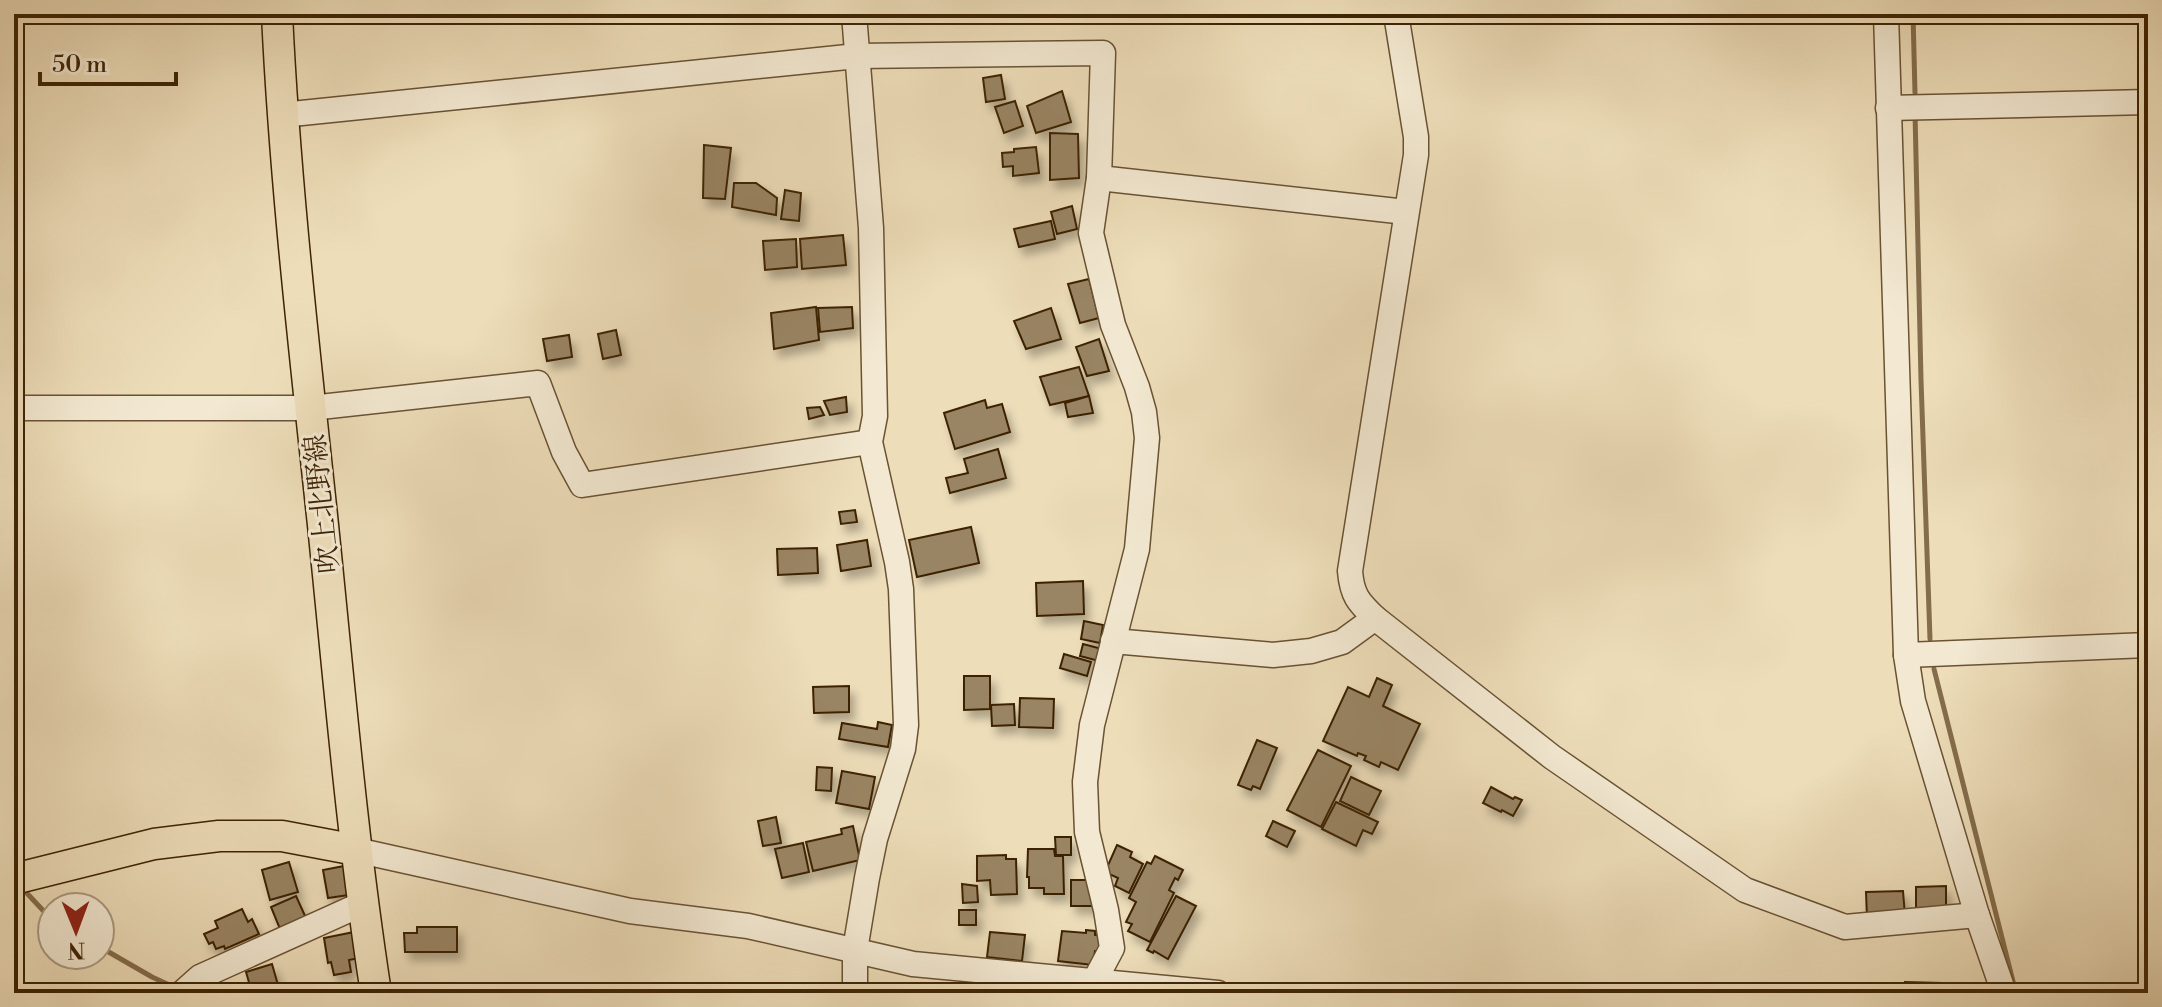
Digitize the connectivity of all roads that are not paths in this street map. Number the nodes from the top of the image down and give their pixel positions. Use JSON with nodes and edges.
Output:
{"nodes":[{"id":1,"x":277,"y":14,"type":"edge"},
{"id":2,"x":854,"y":14,"type":"edge"},
{"id":3,"x":1396,"y":14,"type":"edge"},
{"id":4,"x":1886,"y":14,"type":"edge"},
{"id":5,"x":857,"y":56,"type":"junction"},
{"id":6,"x":2148,"y":102,"type":"edge"},
{"id":7,"x":1888,"y":108,"type":"junction"},
{"id":8,"x":282,"y":115,"type":"junction"},
{"id":9,"x":1099,"y":178,"type":"junction"},
{"id":10,"x":1406,"y":212,"type":"junction"},
{"id":11,"x":14,"y":408,"type":"edge"},
{"id":12,"x":311,"y":408,"type":"junction"},
{"id":13,"x":870,"y":442,"type":"junction"},
{"id":14,"x":1375,"y":618,"type":"junction"},
{"id":15,"x":1113,"y":641,"type":"junction"},
{"id":16,"x":2148,"y":645,"type":"edge"},
{"id":17,"x":1906,"y":655,"type":"junction"},
{"id":18,"x":356,"y":850,"type":"junction"},
{"id":19,"x":14,"y":879,"type":"edge"},
{"id":20,"x":362,"y":904,"type":"junction"},
{"id":21,"x":1977,"y":915,"type":"junction"},
{"id":22,"x":855,"y":950,"type":"junction"},
{"id":23,"x":1081,"y":984,"type":"edge"},
{"id":24,"x":182,"y":993,"type":"edge"},
{"id":25,"x":376,"y":993,"type":"edge"},
{"id":26,"x":855,"y":993,"type":"edge"},
{"id":27,"x":1218,"y":993,"type":"edge"},
{"id":28,"x":2004,"y":993,"type":"edge"}],
"edges":[{"from":1,"to":8,"type":"main road","name":"吹上北野線"},
{"from":2,"to":5,"type":"street"},
{"from":3,"to":10,"type":"street"},
{"from":4,"to":7,"type":"street"},
{"from":5,"to":8,"type":"street"},
{"from":5,"to":9,"type":"street"},
{"from":5,"to":13,"type":"street"},
{"from":6,"to":7,"type":"street"},
{"from":7,"to":17,"type":"street"},
{"from":8,"to":12,"type":"main road","name":"吹上北野線"},
{"from":9,"to":10,"type":"street"},
{"from":9,"to":15,"type":"street"},
{"from":10,"to":14,"type":"street"},
{"from":11,"to":12,"type":"street"},
{"from":12,"to":13,"type":"street"},
{"from":12,"to":18,"type":"main road","name":"吹上北野線"},
{"from":13,"to":22,"type":"street"},
{"from":14,"to":15,"type":"street"},
{"from":14,"to":21,"type":"street"},
{"from":15,"to":23,"type":"street"},
{"from":16,"to":17,"type":"street"},
{"from":17,"to":21,"type":"street"},
{"from":18,"to":19,"type":"main road"},
{"from":18,"to":20,"type":"main road","name":"吹上北野線"},
{"from":18,"to":22,"type":"street"},
{"from":20,"to":24,"type":"street"},
{"from":20,"to":25,"type":"main road","name":"吹上北野線"},
{"from":21,"to":28,"type":"street"},
{"from":22,"to":23,"type":"street"},
{"from":22,"to":26,"type":"street"},
{"from":23,"to":27,"type":"street"}]}
